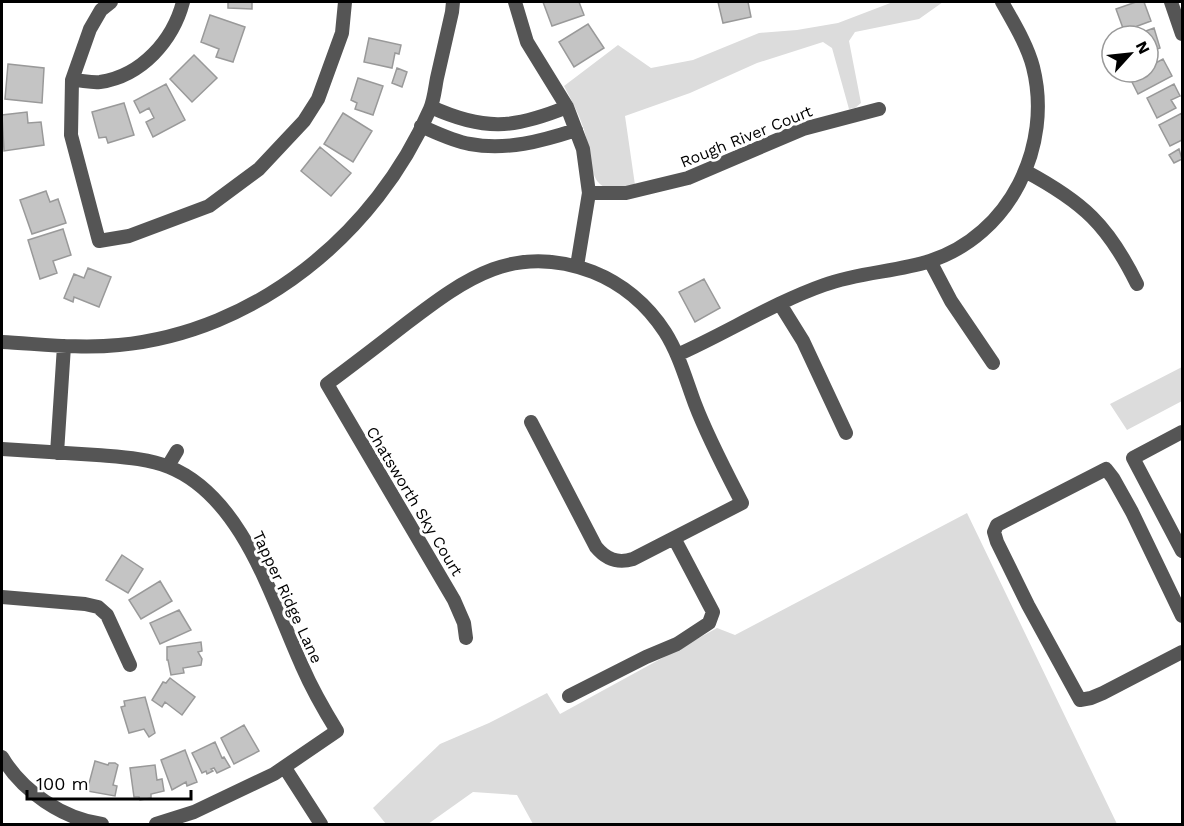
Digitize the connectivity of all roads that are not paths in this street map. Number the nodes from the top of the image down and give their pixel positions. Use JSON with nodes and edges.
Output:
{"nodes":[{"id":1,"x":183,"y":2,"type":"edge"},
{"id":2,"x":345,"y":2,"type":"edge"},
{"id":3,"x":453,"y":2,"type":"edge"},
{"id":4,"x":515,"y":2,"type":"edge"},
{"id":5,"x":1002,"y":2,"type":"edge"},
{"id":6,"x":1171,"y":2,"type":"edge"},
{"id":7,"x":102,"y":4,"type":"edge"},
{"id":8,"x":1182,"y":34,"type":"edge"},
{"id":9,"x":72,"y":80,"type":"junction"},
{"id":10,"x":431,"y":107,"type":"junction"},
{"id":11,"x":567,"y":107,"type":"junction"},
{"id":12,"x":879,"y":109,"type":"dead end"},
{"id":13,"x":421,"y":126,"type":"junction"},
{"id":14,"x":576,"y":130,"type":"junction"},
{"id":15,"x":1025,"y":171,"type":"junction"},
{"id":16,"x":589,"y":193,"type":"junction"},
{"id":17,"x":930,"y":261,"type":"junction"},
{"id":18,"x":577,"y":266,"type":"junction"},
{"id":19,"x":1137,"y":284,"type":"dead end"},
{"id":20,"x":780,"y":304,"type":"junction"},
{"id":21,"x":2,"y":342,"type":"edge"},
{"id":22,"x":64,"y":346,"type":"junction"},
{"id":23,"x":677,"y":355,"type":"junction"},
{"id":24,"x":993,"y":363,"type":"dead end"},
{"id":25,"x":531,"y":422,"type":"dead end"},
{"id":26,"x":1182,"y":432,"type":"edge"},
{"id":27,"x":846,"y":434,"type":"dead end"},
{"id":28,"x":2,"y":449,"type":"edge"},
{"id":29,"x":177,"y":451,"type":"dead end"},
{"id":30,"x":57,"y":453,"type":"junction"},
{"id":31,"x":168,"y":466,"type":"junction"},
{"id":32,"x":674,"y":538,"type":"junction"},
{"id":33,"x":1182,"y":551,"type":"edge"},
{"id":34,"x":2,"y":597,"type":"edge"},
{"id":35,"x":1182,"y":616,"type":"edge"},
{"id":36,"x":466,"y":638,"type":"dead end"},
{"id":37,"x":1182,"y":652,"type":"edge"},
{"id":38,"x":130,"y":665,"type":"dead end"},
{"id":39,"x":569,"y":696,"type":"dead end"},
{"id":40,"x":2,"y":757,"type":"edge"},
{"id":41,"x":285,"y":768,"type":"junction"},
{"id":42,"x":75,"y":821,"type":"edge"},
{"id":43,"x":102,"y":825,"type":"edge"},
{"id":44,"x":156,"y":825,"type":"edge"},
{"id":45,"x":321,"y":825,"type":"edge"}],
"edges":[{"from":1,"to":9,"type":"street"},
{"from":2,"to":9,"type":"street"},
{"from":3,"to":10,"type":"street"},
{"from":4,"to":11,"type":"street"},
{"from":5,"to":15,"type":"street"},
{"from":6,"to":8,"type":"street"},
{"from":7,"to":9,"type":"street"},
{"from":10,"to":11,"type":"street"},
{"from":10,"to":13,"type":"street"},
{"from":11,"to":14,"type":"street"},
{"from":12,"to":16,"type":"street","name":"Rough River Court"},
{"from":13,"to":14,"type":"street"},
{"from":13,"to":22,"type":"street"},
{"from":14,"to":16,"type":"street"},
{"from":15,"to":17,"type":"street"},
{"from":15,"to":19,"type":"street"},
{"from":16,"to":18,"type":"street"},
{"from":17,"to":20,"type":"street"},
{"from":17,"to":24,"type":"street"},
{"from":18,"to":23,"type":"street"},
{"from":18,"to":36,"type":"street","name":"Chatsworth Sky Court"},
{"from":20,"to":23,"type":"street"},
{"from":20,"to":27,"type":"street"},
{"from":21,"to":22,"type":"street"},
{"from":22,"to":30,"type":"street"},
{"from":23,"to":32,"type":"street"},
{"from":25,"to":32,"type":"street"},
{"from":26,"to":33,"type":"street"},
{"from":28,"to":30,"type":"street","name":"Tapper Ridge Lane"},
{"from":29,"to":31,"type":"street"},
{"from":30,"to":31,"type":"street","name":"Tapper Ridge Lane"},
{"from":31,"to":41,"type":"street","name":"Tapper Ridge Lane"},
{"from":32,"to":39,"type":"street"},
{"from":34,"to":38,"type":"street"},
{"from":35,"to":37,"type":"street"},
{"from":40,"to":42,"type":"street"},
{"from":41,"to":44,"type":"street"},
{"from":41,"to":45,"type":"street"},
{"from":42,"to":43,"type":"street"}]}
